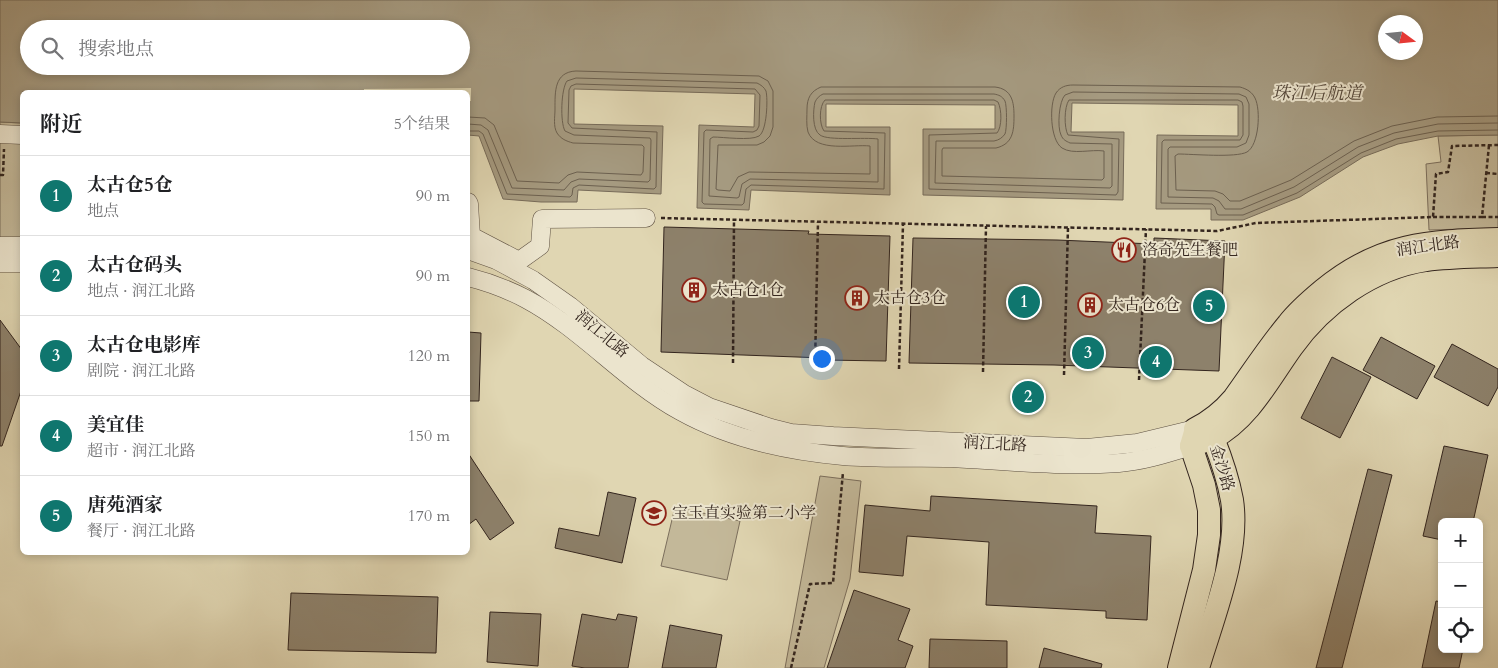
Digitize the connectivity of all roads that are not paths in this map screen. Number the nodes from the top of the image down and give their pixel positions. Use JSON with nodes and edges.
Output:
{"nodes":[{"id":1,"x":646,"y":218,"type":"road end"},
{"id":2,"x":470,"y":220,"type":"edge"},
{"id":3,"x":1498,"y":239,"type":"edge"},
{"id":4,"x":0,"y":246,"type":"edge"},
{"id":5,"x":20,"y":246,"type":"edge"},
{"id":6,"x":470,"y":251,"type":"edge"},
{"id":7,"x":1498,"y":256,"type":"edge"},
{"id":8,"x":0,"y":263,"type":"edge"},
{"id":9,"x":20,"y":264,"type":"edge"},
{"id":10,"x":470,"y":278,"type":"edge"},
{"id":11,"x":1200,"y":438,"type":"junction"},
{"id":12,"x":1179,"y":668,"type":"edge"},
{"id":13,"x":1198,"y":668,"type":"edge"}],
"edges":[{"from":1,"to":2,"type":"street"},
{"from":3,"to":11,"type":"main road","name":"润江北路"},
{"from":4,"to":5,"type":"street"},
{"from":6,"to":11,"type":"street","name":"润江北路"},
{"from":7,"to":11,"type":"main road","name":"润江北路"},
{"from":8,"to":9,"type":"street"},
{"from":10,"to":11,"type":"street","name":"润江北路"},
{"from":11,"to":12,"type":"main road","name":"金沙路"},
{"from":11,"to":13,"type":"main road","name":"金沙路"}]}
